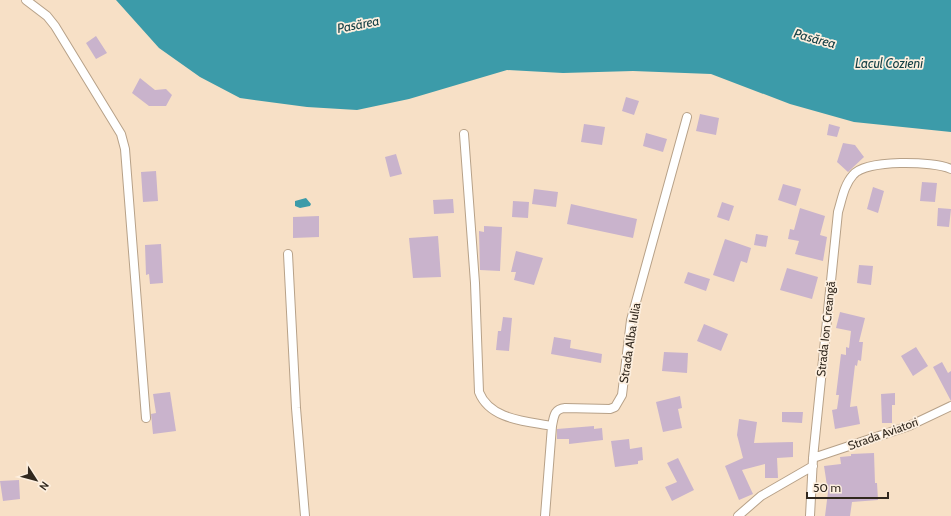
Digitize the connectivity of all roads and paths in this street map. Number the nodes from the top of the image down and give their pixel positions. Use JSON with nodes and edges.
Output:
{"nodes":[{"id":1,"x":26,"y":0,"type":"edge"},
{"id":2,"x":687,"y":117,"type":"dead end"},
{"id":3,"x":464,"y":134,"type":"dead end"},
{"id":4,"x":951,"y":169,"type":"edge"},
{"id":5,"x":288,"y":254,"type":"dead end"},
{"id":6,"x":951,"y":406,"type":"edge"},
{"id":7,"x":146,"y":418,"type":"dead end"},
{"id":8,"x":552,"y":426,"type":"junction"},
{"id":9,"x":813,"y":462,"type":"junction"},
{"id":10,"x":306,"y":516,"type":"edge"},
{"id":11,"x":545,"y":516,"type":"edge"},
{"id":12,"x":738,"y":516,"type":"edge"},
{"id":13,"x":810,"y":516,"type":"edge"}],
"edges":[{"from":1,"to":7,"type":"street"},
{"from":2,"to":8,"type":"street","name":"Strada Alba Iulia"},
{"from":3,"to":8,"type":"street"},
{"from":4,"to":9,"type":"street","name":"Strada Ion Creangă"},
{"from":5,"to":10,"type":"street"},
{"from":6,"to":9,"type":"street","name":"Strada Aviatori"},
{"from":8,"to":11,"type":"street","name":"Strada Alba Iulia"},
{"from":9,"to":12,"type":"street","name":"Strada Aviatori"},
{"from":9,"to":13,"type":"street","name":"Strada Ion Creangă"}]}
